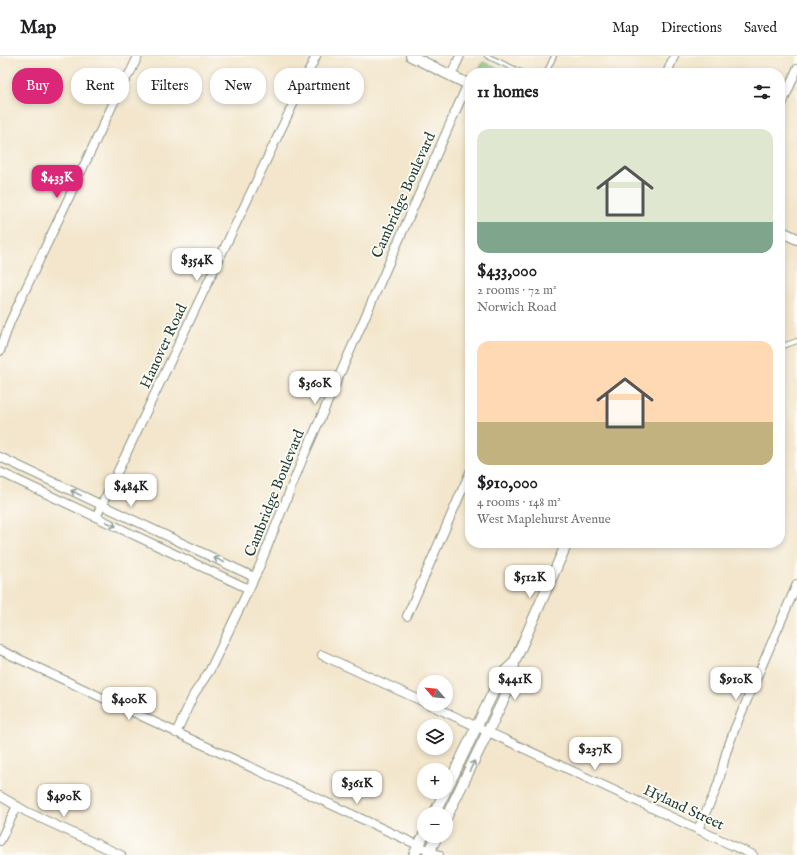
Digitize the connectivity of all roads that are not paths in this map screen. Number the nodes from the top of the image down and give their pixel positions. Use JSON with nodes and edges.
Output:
{"nodes":[{"id":1,"x":138,"y":56,"type":"edge"},
{"id":2,"x":316,"y":56,"type":"edge"},
{"id":3,"x":411,"y":56,"type":"edge"},
{"id":4,"x":460,"y":56,"type":"edge"},
{"id":5,"x":487,"y":56,"type":"edge"},
{"id":6,"x":554,"y":56,"type":"edge"},
{"id":7,"x":674,"y":56,"type":"edge"},
{"id":8,"x":512,"y":68,"type":"edge"},
{"id":9,"x":548,"y":68,"type":"edge"},
{"id":10,"x":668,"y":68,"type":"edge"},
{"id":11,"x":797,"y":69,"type":"edge"},
{"id":12,"x":451,"y":75,"type":"junction"},
{"id":13,"x":465,"y":82,"type":"edge"},
{"id":14,"x":465,"y":93,"type":"edge"},
{"id":15,"x":785,"y":97,"type":"edge"},
{"id":16,"x":785,"y":233,"type":"edge"},
{"id":17,"x":797,"y":239,"type":"edge"},
{"id":18,"x":797,"y":341,"type":"edge"},
{"id":19,"x":785,"y":345,"type":"edge"},
{"id":20,"x":0,"y":351,"type":"edge"},
{"id":21,"x":0,"y":457,"type":"edge"},
{"id":22,"x":0,"y":472,"type":"edge"},
{"id":23,"x":465,"y":483,"type":"edge"},
{"id":24,"x":102,"y":506,"type":"junction"},
{"id":25,"x":96,"y":517,"type":"junction"},
{"id":26,"x":565,"y":548,"type":"edge"},
{"id":27,"x":254,"y":577,"type":"junction"},
{"id":28,"x":797,"y":584,"type":"edge"},
{"id":29,"x":249,"y":589,"type":"junction"},
{"id":30,"x":407,"y":616,"type":"dead end"},
{"id":31,"x":0,"y":650,"type":"edge"},
{"id":32,"x":322,"y":655,"type":"dead end"},
{"id":33,"x":514,"y":663,"type":"junction"},
{"id":34,"x":417,"y":699,"type":"edge"},
{"id":35,"x":443,"y":711,"type":"edge"},
{"id":36,"x":476,"y":726,"type":"junction"},
{"id":37,"x":488,"y":732,"type":"junction"},
{"id":38,"x":176,"y":733,"type":"junction"},
{"id":39,"x":453,"y":774,"type":"edge"},
{"id":40,"x":0,"y":796,"type":"edge"},
{"id":41,"x":17,"y":806,"type":"junction"},
{"id":42,"x":451,"y":807,"type":"edge"},
{"id":43,"x":698,"y":829,"type":"junction"},
{"id":44,"x":0,"y":841,"type":"edge"},
{"id":45,"x":435,"y":843,"type":"edge"},
{"id":46,"x":419,"y":845,"type":"junction"},
{"id":47,"x":433,"y":854,"type":"edge"},
{"id":48,"x":121,"y":855,"type":"edge"},
{"id":49,"x":414,"y":855,"type":"edge"},
{"id":50,"x":754,"y":855,"type":"edge"}],
"edges":[{"from":1,"to":20,"type":"street"},
{"from":2,"to":24,"type":"street","name":"Hanover Road"},
{"from":3,"to":12,"type":"street"},
{"from":4,"to":12,"type":"street"},
{"from":5,"to":8,"type":"lane"},
{"from":6,"to":9,"type":"lane"},
{"from":7,"to":10,"type":"street"},
{"from":11,"to":15,"type":"street"},
{"from":12,"to":13,"type":"street"},
{"from":14,"to":27,"type":"street","name":"Cambridge Boulevard"},
{"from":16,"to":17,"type":"street"},
{"from":18,"to":19,"type":"lane"},
{"from":24,"to":21,"type":"street","one_way":true},
{"from":22,"to":25,"type":"street"},
{"from":23,"to":30,"type":"street"},
{"from":24,"to":25,"type":"street","name":"Hanover Road"},
{"from":27,"to":24,"type":"street","one_way":true},
{"from":25,"to":29,"type":"street","one_way":true},
{"from":26,"to":33,"type":"street"},
{"from":27,"to":29,"type":"street","name":"Cambridge Boulevard"},
{"from":28,"to":43,"type":"street"},
{"from":29,"to":38,"type":"street","name":"Cambridge Boulevard"},
{"from":31,"to":38,"type":"street"},
{"from":32,"to":34,"type":"street"},
{"from":33,"to":36,"type":"street"},
{"from":33,"to":37,"type":"street"},
{"from":35,"to":36,"type":"street","name":"Hyland Street"},
{"from":36,"to":37,"type":"street","name":"Hyland Street"},
{"from":36,"to":39,"type":"street"},
{"from":42,"to":37,"type":"street","one_way":true},
{"from":37,"to":43,"type":"street","name":"Hyland Street"},
{"from":38,"to":46,"type":"street"},
{"from":40,"to":41,"type":"street"},
{"from":41,"to":44,"type":"street"},
{"from":41,"to":48,"type":"street"},
{"from":43,"to":50,"type":"street","name":"Hyland Street"},
{"from":45,"to":47,"type":"street"},
{"from":46,"to":47,"type":"street"},
{"from":46,"to":49,"type":"street"}]}
